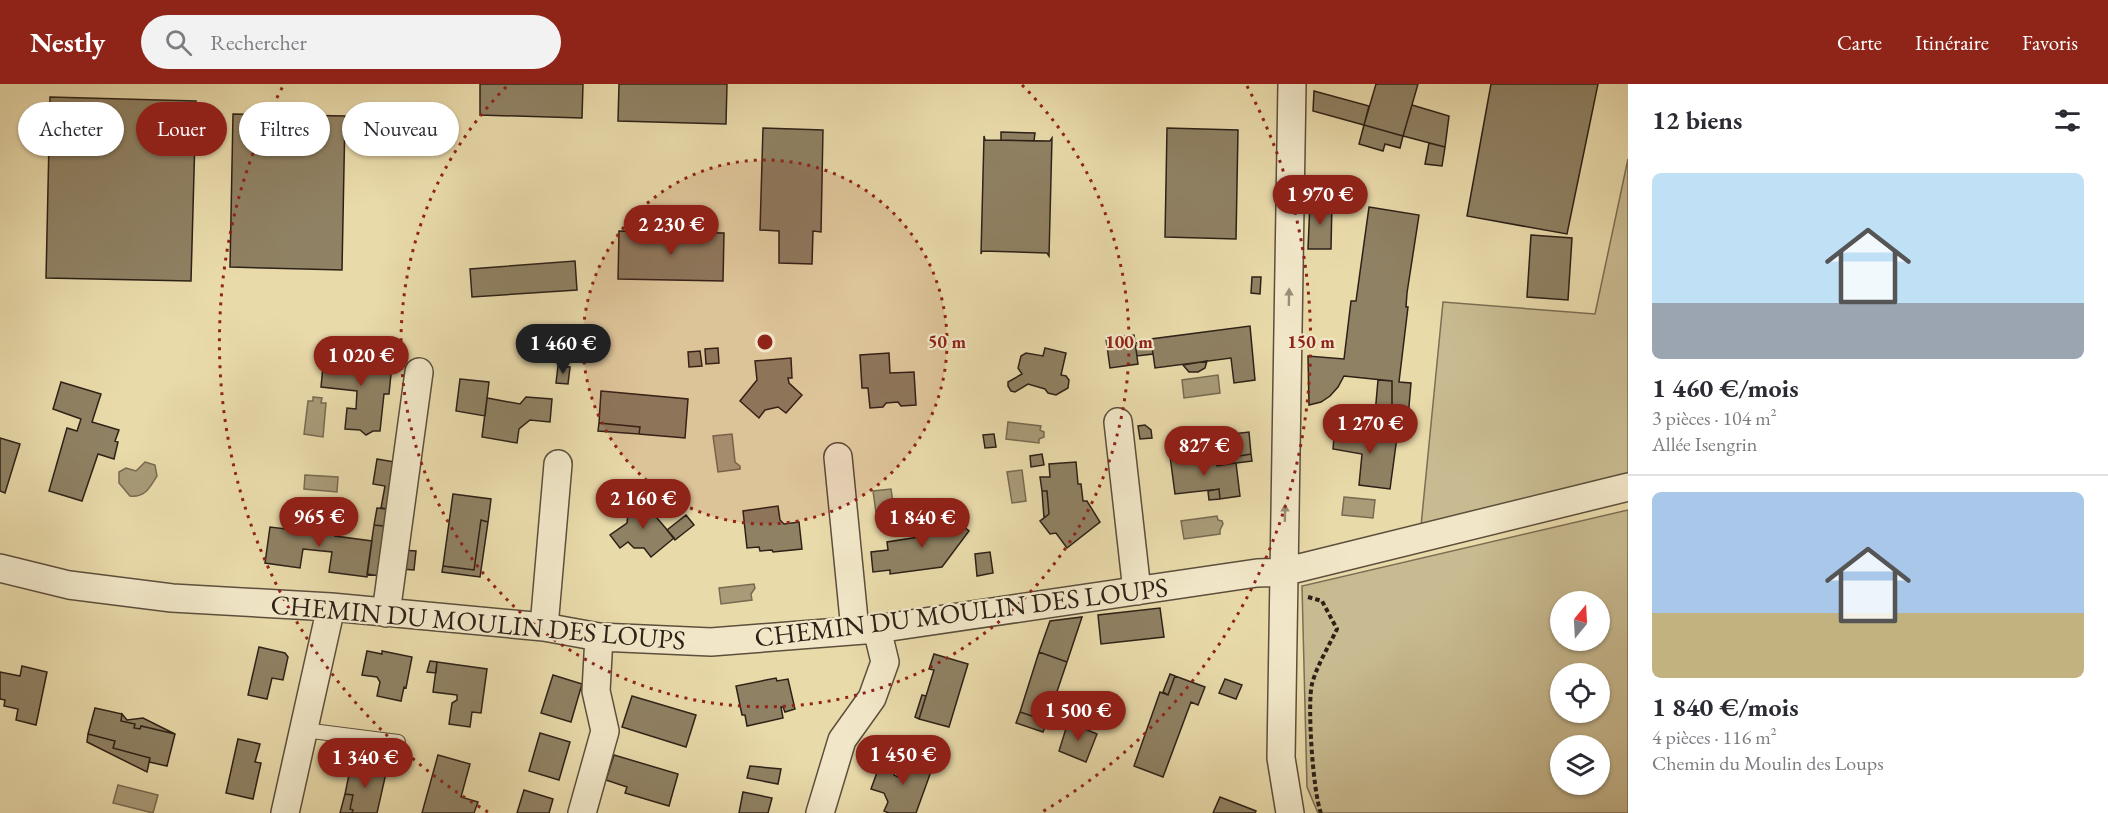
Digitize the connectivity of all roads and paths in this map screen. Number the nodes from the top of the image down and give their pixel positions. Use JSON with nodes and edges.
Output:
{"nodes":[{"id":1,"x":1292,"y":84,"type":"edge"},
{"id":2,"x":419,"y":372,"type":"dead end"},
{"id":3,"x":1118,"y":422,"type":"dead end"},
{"id":4,"x":838,"y":457,"type":"dead end"},
{"id":5,"x":558,"y":464,"type":"dead end"},
{"id":6,"x":1628,"y":487,"type":"edge"},
{"id":7,"x":0,"y":568,"type":"edge"},
{"id":8,"x":1283,"y":581,"type":"junction"},
{"id":9,"x":1137,"y":591,"type":"junction"},
{"id":10,"x":331,"y":607,"type":"junction"},
{"id":11,"x":386,"y":613,"type":"junction"},
{"id":12,"x":544,"y":627,"type":"junction"},
{"id":13,"x":866,"y":629,"type":"junction"},
{"id":14,"x":599,"y":637,"type":"junction"},
{"id":15,"x":304,"y":730,"type":"junction"},
{"id":16,"x":398,"y":742,"type":"dead end"},
{"id":17,"x":285,"y":813,"type":"edge"},
{"id":18,"x":582,"y":813,"type":"edge"},
{"id":19,"x":820,"y":813,"type":"edge"},
{"id":20,"x":1290,"y":813,"type":"edge"},
{"id":21,"x":1321,"y":813,"type":"edge"}],
"edges":[{"from":8,"to":1,"type":"street","one_way":true},
{"from":2,"to":11,"type":"street"},
{"from":3,"to":9,"type":"street"},
{"from":4,"to":13,"type":"street"},
{"from":5,"to":12,"type":"street"},
{"from":6,"to":8,"type":"street","name":"CHEMIN DU MOULIN DES LOUPS"},
{"from":7,"to":10,"type":"street","name":"CHEMIN DU MOULIN DES LOUPS"},
{"from":8,"to":9,"type":"street","name":"CHEMIN DU MOULIN DES LOUPS"},
{"from":8,"to":20,"type":"street"},
{"from":8,"to":21,"type":"path"},
{"from":9,"to":13,"type":"street","name":"CHEMIN DU MOULIN DES LOUPS"},
{"from":10,"to":11,"type":"street","name":"CHEMIN DU MOULIN DES LOUPS"},
{"from":10,"to":15,"type":"street"},
{"from":11,"to":12,"type":"street","name":"CHEMIN DU MOULIN DES LOUPS"},
{"from":12,"to":14,"type":"street","name":"CHEMIN DU MOULIN DES LOUPS"},
{"from":13,"to":14,"type":"street","name":"CHEMIN DU MOULIN DES LOUPS"},
{"from":13,"to":19,"type":"street"},
{"from":14,"to":18,"type":"street"},
{"from":15,"to":16,"type":"lane"},
{"from":15,"to":17,"type":"street"}]}
